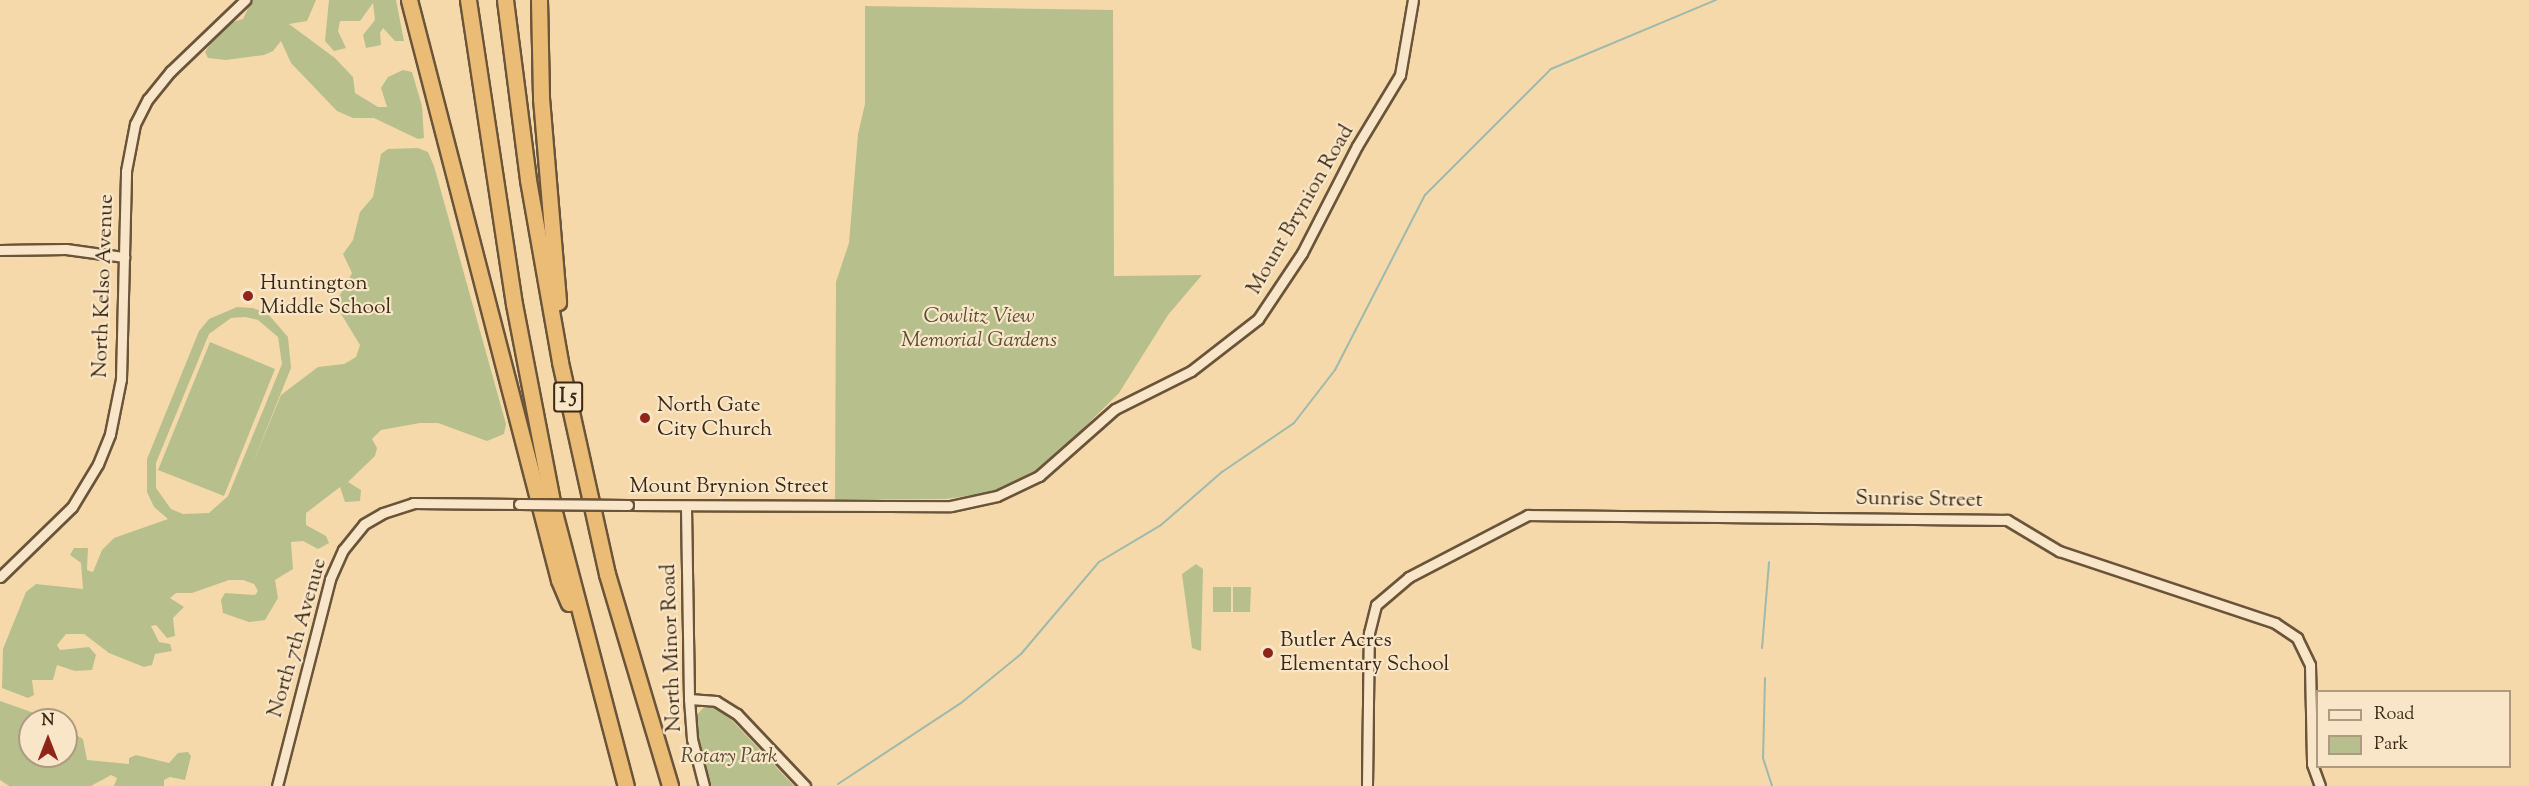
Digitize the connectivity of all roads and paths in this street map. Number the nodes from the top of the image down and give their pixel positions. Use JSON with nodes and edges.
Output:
{"nodes":[{"id":1,"x":245,"y":0,"type":"edge"},
{"id":2,"x":409,"y":0,"type":"edge"},
{"id":3,"x":468,"y":0,"type":"edge"},
{"id":4,"x":506,"y":0,"type":"edge"},
{"id":5,"x":539,"y":0,"type":"edge"},
{"id":6,"x":1413,"y":0,"type":"edge"},
{"id":7,"x":0,"y":250,"type":"edge"},
{"id":8,"x":124,"y":257,"type":"junction"},
{"id":9,"x":561,"y":362,"type":"junction"},
{"id":10,"x":1040,"y":476,"type":"joint"},
{"id":11,"x":413,"y":504,"type":"joint"},
{"id":12,"x":686,"y":507,"type":"junction"},
{"id":13,"x":0,"y":577,"type":"edge"},
{"id":14,"x":588,"y":644,"type":"junction"},
{"id":15,"x":689,"y":699,"type":"junction"},
{"id":16,"x":277,"y":786,"type":"edge"},
{"id":17,"x":626,"y":786,"type":"edge"},
{"id":18,"x":670,"y":786,"type":"edge"},
{"id":19,"x":704,"y":786,"type":"edge"},
{"id":20,"x":806,"y":786,"type":"edge"},
{"id":21,"x":1367,"y":786,"type":"edge"},
{"id":22,"x":2320,"y":786,"type":"edge"}],
"edges":[{"from":1,"to":8,"type":"street","name":"North Kelso Avenue"},
{"from":2,"to":14,"type":"highway"},
{"from":3,"to":14,"type":"highway","number":"I 5"},
{"from":4,"to":9,"type":"highway","number":"I 5"},
{"from":5,"to":9,"type":"highway"},
{"from":6,"to":10,"type":"street","name":"Mount Brynion Road"},
{"from":7,"to":8,"type":"street"},
{"from":8,"to":13,"type":"street","name":"North Kelso Avenue"},
{"from":9,"to":18,"type":"highway","number":"I 5"},
{"from":10,"to":12,"type":"street","name":"Mount Brynion Street"},
{"from":11,"to":12,"type":"street","name":"Mount Brynion Street","bridge":true},
{"from":11,"to":16,"type":"street","name":"North 7th Avenue"},
{"from":12,"to":15,"type":"street","name":"North Minor Road"},
{"from":14,"to":17,"type":"highway","number":"I 5"},
{"from":15,"to":19,"type":"street","name":"North Minor Road"},
{"from":15,"to":20,"type":"street"},
{"from":21,"to":22,"type":"street","name":"Sunrise Street"}]}
